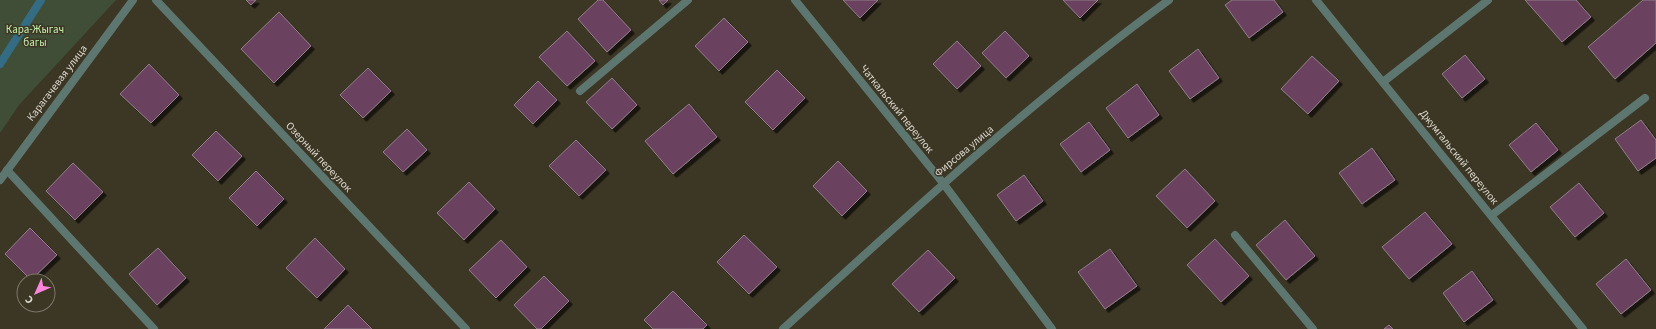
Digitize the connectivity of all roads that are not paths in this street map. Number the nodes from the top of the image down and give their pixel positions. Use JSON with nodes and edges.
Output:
{"nodes":[{"id":1,"x":133,"y":0,"type":"edge"},
{"id":2,"x":156,"y":0,"type":"edge"},
{"id":3,"x":688,"y":0,"type":"edge"},
{"id":4,"x":795,"y":0,"type":"edge"},
{"id":5,"x":1168,"y":0,"type":"edge"},
{"id":6,"x":1316,"y":0,"type":"edge"},
{"id":7,"x":1488,"y":0,"type":"edge"},
{"id":8,"x":1383,"y":82,"type":"junction"},
{"id":9,"x":580,"y":91,"type":"dead end"},
{"id":10,"x":1645,"y":98,"type":"dead end"},
{"id":11,"x":7,"y":170,"type":"junction"},
{"id":12,"x":0,"y":180,"type":"edge"},
{"id":13,"x":943,"y":183,"type":"junction"},
{"id":14,"x":1492,"y":215,"type":"junction"},
{"id":15,"x":1235,"y":236,"type":"dead end"},
{"id":16,"x":154,"y":329,"type":"edge"},
{"id":17,"x":466,"y":329,"type":"edge"},
{"id":18,"x":783,"y":329,"type":"edge"},
{"id":19,"x":1052,"y":329,"type":"edge"},
{"id":20,"x":1313,"y":329,"type":"edge"},
{"id":21,"x":1584,"y":329,"type":"edge"}],
"edges":[{"from":1,"to":11,"type":"street","name":"Карагачевая улица"},
{"from":2,"to":17,"type":"street","name":"Озерный переулок"},
{"from":3,"to":9,"type":"street"},
{"from":4,"to":13,"type":"street","name":"Чаткальский переулок"},
{"from":5,"to":13,"type":"street","name":"Фирсова улица"},
{"from":6,"to":8,"type":"street","name":"Джумгальский переулок"},
{"from":7,"to":8,"type":"street"},
{"from":8,"to":14,"type":"street","name":"Джумгальский переулок"},
{"from":10,"to":14,"type":"street"},
{"from":11,"to":12,"type":"street","name":"Карагачевая улица"},
{"from":11,"to":16,"type":"street"},
{"from":13,"to":18,"type":"street","name":"Фирсова улица"},
{"from":13,"to":19,"type":"street","name":"Чаткальский переулок"},
{"from":14,"to":21,"type":"street","name":"Джумгальский переулок"},
{"from":15,"to":20,"type":"street"}]}
